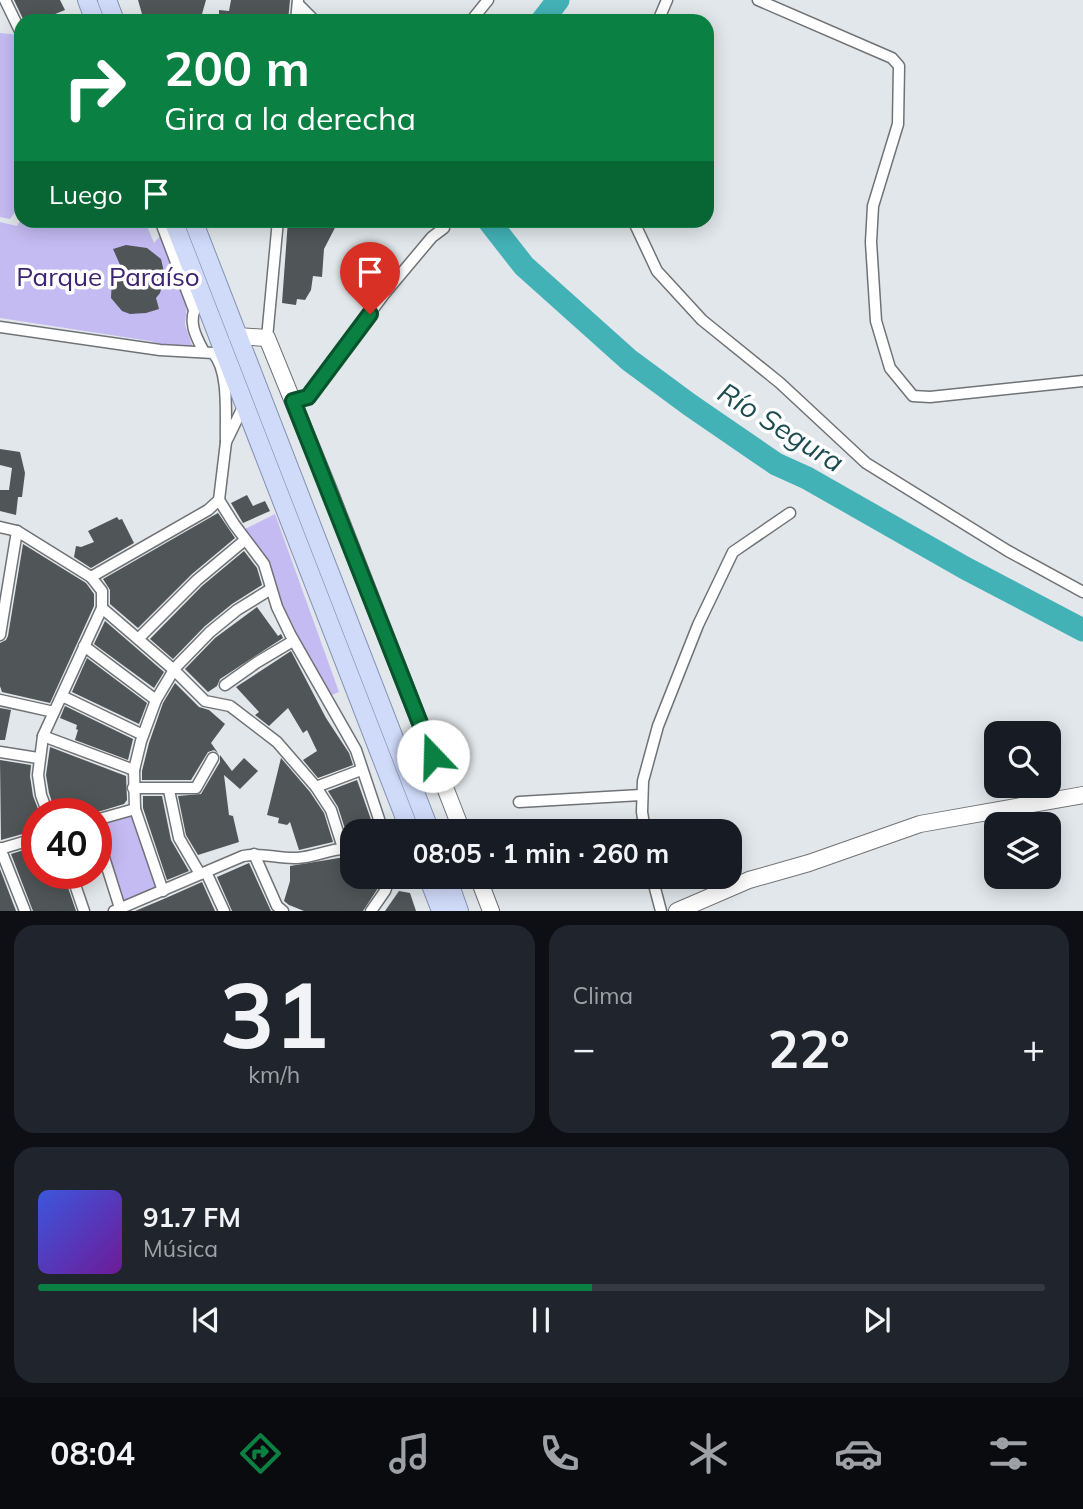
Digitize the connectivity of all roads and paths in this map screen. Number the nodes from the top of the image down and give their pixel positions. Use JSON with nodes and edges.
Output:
{"nodes":[{"id":1,"x":5,"y":0,"type":"edge"},
{"id":2,"x":488,"y":0,"type":"edge"},
{"id":3,"x":758,"y":0,"type":"edge"},
{"id":4,"x":477,"y":14,"type":"edge"},
{"id":5,"x":14,"y":19,"type":"edge"},
{"id":6,"x":164,"y":228,"type":"edge"},
{"id":7,"x":175,"y":228,"type":"edge"},
{"id":8,"x":196,"y":228,"type":"edge"},
{"id":9,"x":277,"y":228,"type":"edge"},
{"id":10,"x":444,"y":228,"type":"dead end"},
{"id":11,"x":637,"y":228,"type":"edge"},
{"id":12,"x":198,"y":303,"type":"junction"},
{"id":13,"x":0,"y":327,"type":"edge"},
{"id":14,"x":237,"y":336,"type":"junction"},
{"id":15,"x":267,"y":338,"type":"junction"},
{"id":16,"x":214,"y":352,"type":"junction"},
{"id":17,"x":1083,"y":381,"type":"edge"},
{"id":18,"x":293,"y":401,"type":"junction"},
{"id":19,"x":245,"y":405,"type":"junction"},
{"id":20,"x":226,"y":442,"type":"junction"},
{"id":21,"x":219,"y":500,"type":"junction"},
{"id":22,"x":790,"y":513,"type":"dead end"},
{"id":23,"x":0,"y":527,"type":"edge"},
{"id":24,"x":17,"y":530,"type":"junction"},
{"id":25,"x":245,"y":540,"type":"junction"},
{"id":26,"x":91,"y":577,"type":"junction"},
{"id":27,"x":271,"y":589,"type":"junction"},
{"id":28,"x":1083,"y":592,"type":"edge"},
{"id":29,"x":102,"y":608,"type":"junction"},
{"id":30,"x":0,"y":635,"type":"edge"},
{"id":31,"x":139,"y":638,"type":"junction"},
{"id":32,"x":293,"y":641,"type":"junction"},
{"id":33,"x":84,"y":646,"type":"junction"},
{"id":34,"x":174,"y":670,"type":"junction"},
{"id":35,"x":225,"y":685,"type":"dead end"},
{"id":36,"x":62,"y":696,"type":"junction"},
{"id":37,"x":0,"y":700,"type":"edge"},
{"id":38,"x":156,"y":700,"type":"junction"},
{"id":39,"x":54,"y":712,"type":"junction"},
{"id":40,"x":143,"y":735,"type":"junction"},
{"id":41,"x":43,"y":736,"type":"junction"},
{"id":42,"x":0,"y":751,"type":"edge"},
{"id":43,"x":38,"y":758,"type":"junction"},
{"id":44,"x":213,"y":758,"type":"dead end"},
{"id":45,"x":361,"y":769,"type":"junction"},
{"id":46,"x":134,"y":770,"type":"junction"},
{"id":47,"x":316,"y":787,"type":"junction"},
{"id":48,"x":133,"y":788,"type":"junction"},
{"id":49,"x":169,"y":790,"type":"junction"},
{"id":50,"x":641,"y":794,"type":"junction"},
{"id":51,"x":1083,"y":795,"type":"edge"},
{"id":52,"x":42,"y":798,"type":"edge"},
{"id":53,"x":519,"y":802,"type":"dead end"},
{"id":54,"x":135,"y":809,"type":"junction"},
{"id":55,"x":112,"y":815,"type":"edge"},
{"id":56,"x":379,"y":819,"type":"edge"},
{"id":57,"x":405,"y":819,"type":"edge"},
{"id":58,"x":425,"y":819,"type":"edge"},
{"id":59,"x":457,"y":819,"type":"edge"},
{"id":60,"x":644,"y":819,"type":"edge"},
{"id":61,"x":340,"y":831,"type":"edge"},
{"id":62,"x":21,"y":842,"type":"edge"},
{"id":63,"x":0,"y":848,"type":"edge"},
{"id":64,"x":340,"y":850,"type":"edge"},
{"id":65,"x":254,"y":854,"type":"junction"},
{"id":66,"x":203,"y":873,"type":"junction"},
{"id":67,"x":76,"y":889,"type":"edge"},
{"id":68,"x":112,"y":889,"type":"edge"},
{"id":69,"x":386,"y":889,"type":"edge"},
{"id":70,"x":433,"y":889,"type":"edge"},
{"id":71,"x":451,"y":889,"type":"edge"},
{"id":72,"x":483,"y":889,"type":"edge"},
{"id":73,"x":655,"y":889,"type":"edge"},
{"id":74,"x":163,"y":891,"type":"junction"},
{"id":75,"x":142,"y":905,"type":"edge"},
{"id":76,"x":117,"y":909,"type":"edge"},
{"id":77,"x":25,"y":911,"type":"edge"},
{"id":78,"x":84,"y":911,"type":"edge"},
{"id":79,"x":224,"y":911,"type":"edge"},
{"id":80,"x":283,"y":911,"type":"edge"},
{"id":81,"x":371,"y":911,"type":"edge"},
{"id":82,"x":441,"y":911,"type":"edge"},
{"id":83,"x":459,"y":911,"type":"edge"},
{"id":84,"x":491,"y":911,"type":"edge"},
{"id":85,"x":661,"y":911,"type":"edge"},
{"id":86,"x":677,"y":911,"type":"edge"}],
"edges":[{"from":1,"to":5,"type":"street"},
{"from":2,"to":4,"type":"street"},
{"from":3,"to":17,"type":"street"},
{"from":6,"to":12,"type":"street"},
{"from":7,"to":12,"type":"main road"},
{"from":8,"to":14,"type":"main road"},
{"from":9,"to":15,"type":"street"},
{"from":10,"to":18,"type":"street"},
{"from":11,"to":28,"type":"street"},
{"from":12,"to":16,"type":"main road"},
{"from":13,"to":16,"type":"street"},
{"from":14,"to":15,"type":"street"},
{"from":14,"to":16,"type":"street"},
{"from":14,"to":58,"type":"main road"},
{"from":15,"to":18,"type":"street"},
{"from":16,"to":19,"type":"main road"},
{"from":16,"to":20,"type":"street"},
{"from":18,"to":59,"type":"street"},
{"from":19,"to":20,"type":"street"},
{"from":19,"to":57,"type":"main road"},
{"from":20,"to":21,"type":"street"},
{"from":21,"to":25,"type":"street"},
{"from":21,"to":26,"type":"street"},
{"from":22,"to":50,"type":"street"},
{"from":23,"to":24,"type":"street"},
{"from":24,"to":26,"type":"street"},
{"from":24,"to":30,"type":"street"},
{"from":25,"to":27,"type":"street"},
{"from":25,"to":31,"type":"street"},
{"from":26,"to":29,"type":"street"},
{"from":27,"to":32,"type":"street"},
{"from":27,"to":34,"type":"street"},
{"from":29,"to":31,"type":"street"},
{"from":29,"to":33,"type":"street"},
{"from":31,"to":34,"type":"street"},
{"from":32,"to":35,"type":"street"},
{"from":32,"to":45,"type":"street"},
{"from":33,"to":36,"type":"street"},
{"from":33,"to":38,"type":"street"},
{"from":34,"to":38,"type":"street"},
{"from":34,"to":47,"type":"street"},
{"from":36,"to":39,"type":"street"},
{"from":36,"to":40,"type":"street"},
{"from":37,"to":39,"type":"street"},
{"from":38,"to":40,"type":"street"},
{"from":39,"to":41,"type":"street"},
{"from":40,"to":46,"type":"street"},
{"from":41,"to":43,"type":"street"},
{"from":41,"to":46,"type":"street"},
{"from":42,"to":43,"type":"street"},
{"from":43,"to":52,"type":"street"},
{"from":44,"to":49,"type":"street"},
{"from":45,"to":47,"type":"street"},
{"from":45,"to":56,"type":"street"},
{"from":46,"to":48,"type":"street"},
{"from":47,"to":61,"type":"street"},
{"from":48,"to":49,"type":"street"},
{"from":48,"to":54,"type":"street"},
{"from":49,"to":66,"type":"street"},
{"from":50,"to":53,"type":"street"},
{"from":50,"to":60,"type":"street"},
{"from":51,"to":86,"type":"street"},
{"from":54,"to":55,"type":"street"},
{"from":54,"to":74,"type":"street"},
{"from":62,"to":63,"type":"street"},
{"from":63,"to":77,"type":"street"},
{"from":64,"to":65,"type":"street"},
{"from":65,"to":66,"type":"street"},
{"from":65,"to":80,"type":"street"},
{"from":66,"to":74,"type":"street"},
{"from":66,"to":79,"type":"street"},
{"from":67,"to":78,"type":"street"},
{"from":68,"to":76,"type":"street"},
{"from":69,"to":81,"type":"street"},
{"from":70,"to":82,"type":"main road"},
{"from":71,"to":83,"type":"main road"},
{"from":72,"to":84,"type":"street"},
{"from":73,"to":85,"type":"street"},
{"from":74,"to":75,"type":"street"},
{"from":75,"to":76,"type":"street"}]}
